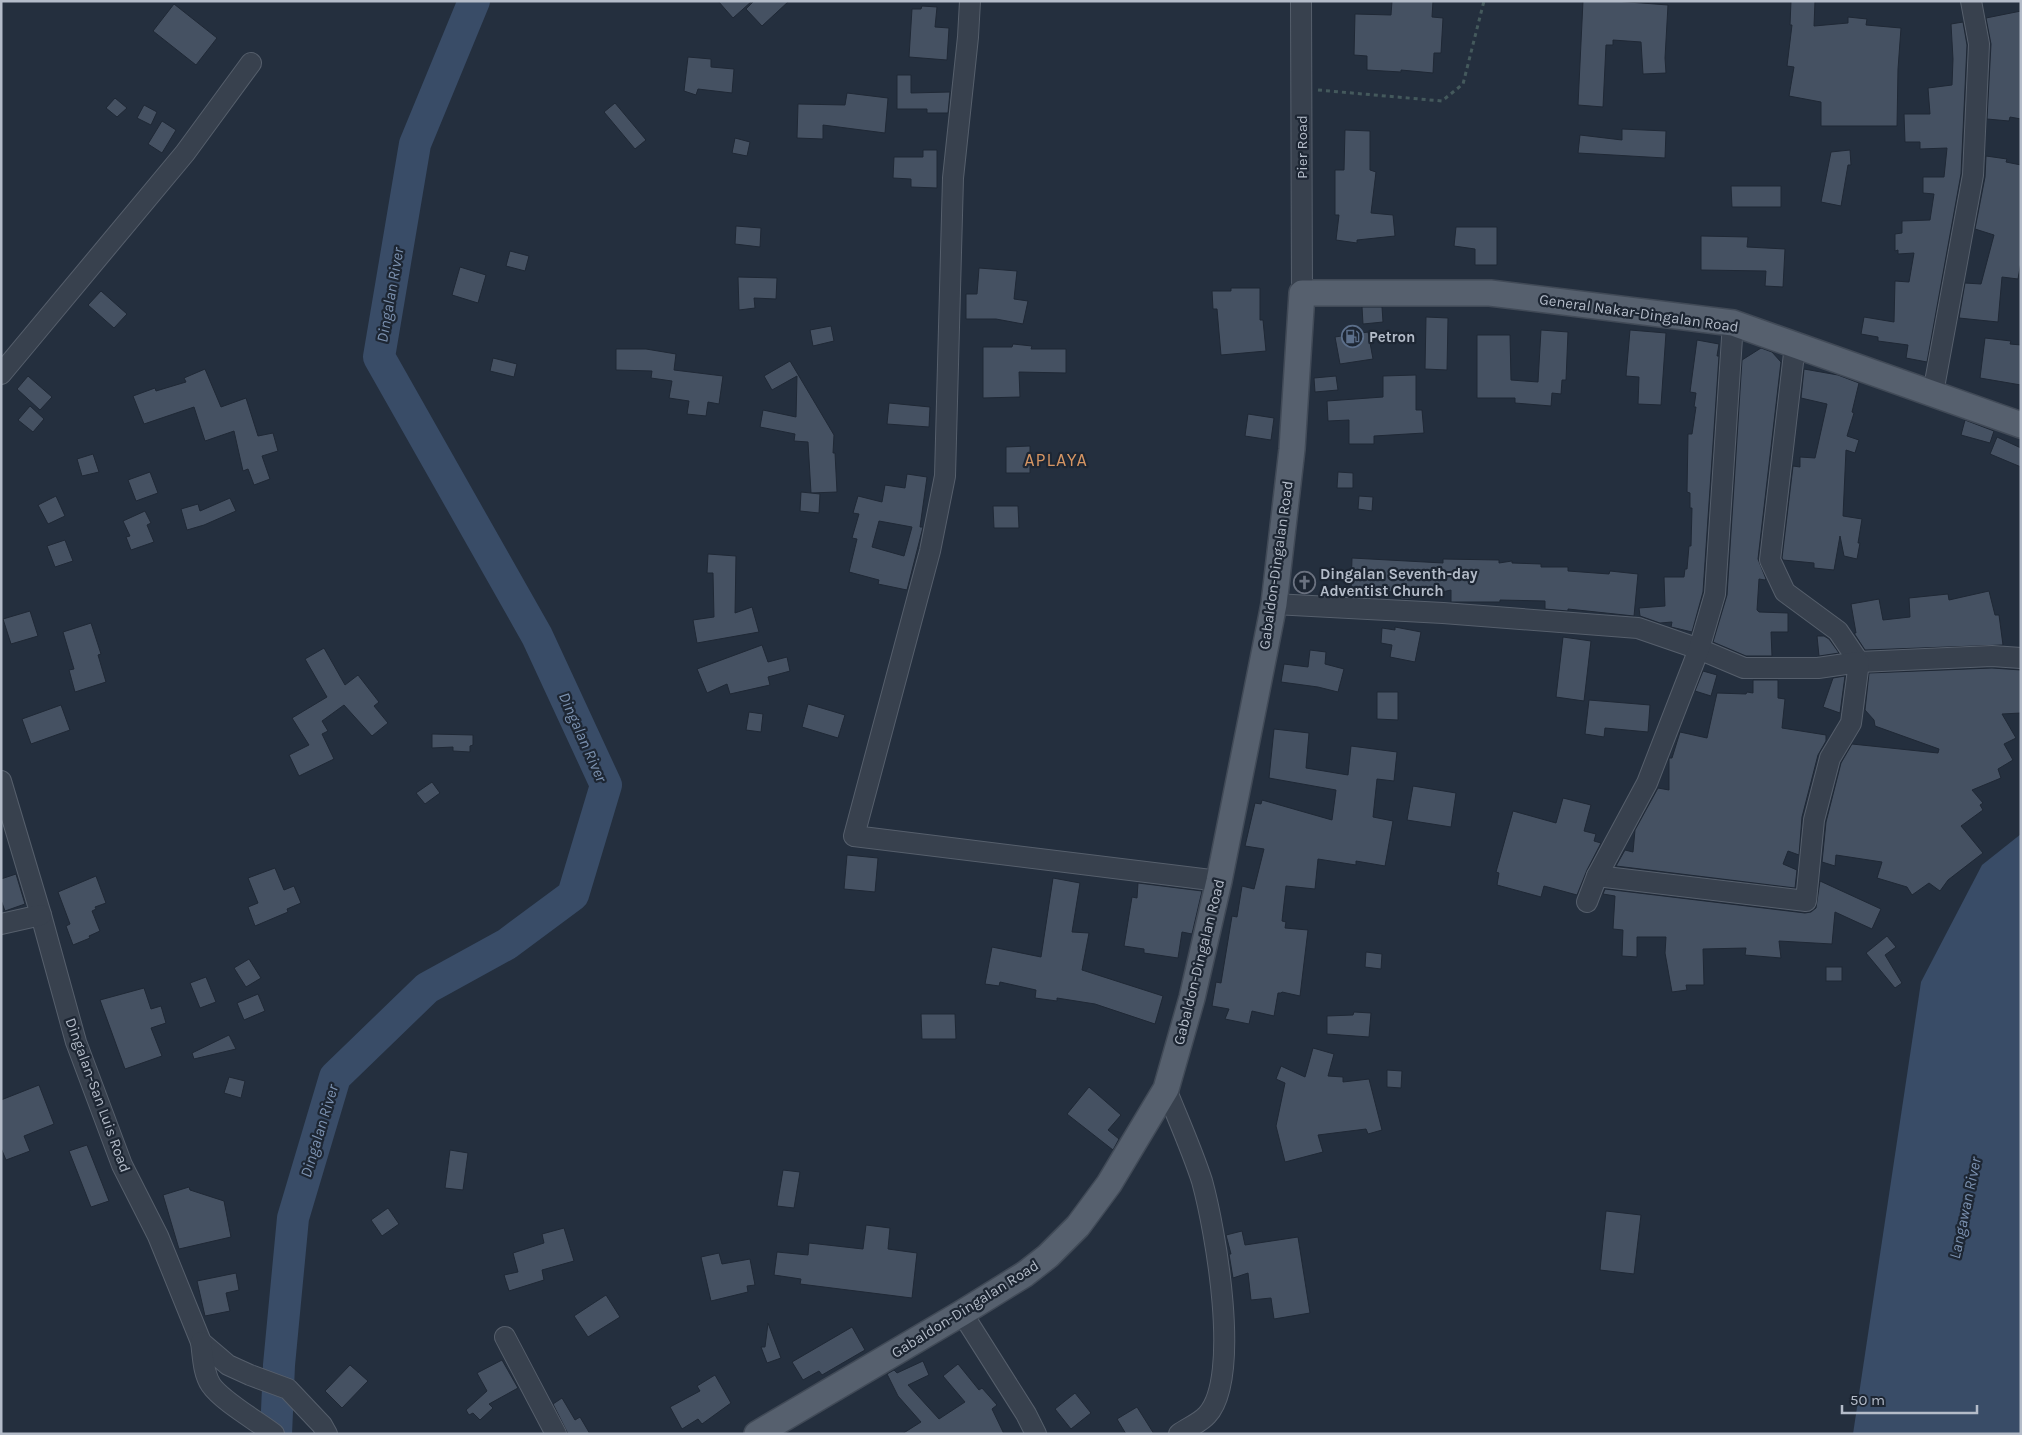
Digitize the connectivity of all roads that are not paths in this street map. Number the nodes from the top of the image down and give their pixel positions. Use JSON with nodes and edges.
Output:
{"nodes":[{"id":1,"x":970,"y":1,"type":"edge"},
{"id":2,"x":1301,"y":1,"type":"edge"},
{"id":3,"x":1971,"y":1,"type":"edge"},
{"id":4,"x":250,"y":63,"type":"dead end"},
{"id":5,"x":1302,"y":293,"type":"junction"},
{"id":6,"x":1732,"y":323,"type":"junction"},
{"id":7,"x":1795,"y":345,"type":"junction"},
{"id":8,"x":1,"y":374,"type":"edge"},
{"id":9,"x":1933,"y":393,"type":"junction"},
{"id":10,"x":2021,"y":425,"type":"edge"},
{"id":11,"x":1274,"y":604,"type":"junction"},
{"id":12,"x":1699,"y":649,"type":"junction"},
{"id":13,"x":2021,"y":658,"type":"edge"},
{"id":14,"x":1859,"y":662,"type":"junction"},
{"id":15,"x":1,"y":781,"type":"edge"},
{"id":16,"x":1597,"y":876,"type":"junction"},
{"id":17,"x":1220,"y":881,"type":"junction"},
{"id":18,"x":1588,"y":902,"type":"dead end"},
{"id":19,"x":41,"y":915,"type":"junction"},
{"id":20,"x":1,"y":924,"type":"edge"},
{"id":21,"x":1166,"y":1089,"type":"junction"},
{"id":22,"x":962,"y":1313,"type":"junction"},
{"id":23,"x":505,"y":1337,"type":"dead end"},
{"id":24,"x":201,"y":1342,"type":"junction"},
{"id":25,"x":787,"y":1427,"type":"edge"},
{"id":26,"x":274,"y":1434,"type":"edge"},
{"id":27,"x":327,"y":1434,"type":"edge"},
{"id":28,"x":556,"y":1434,"type":"edge"},
{"id":29,"x":757,"y":1434,"type":"edge"},
{"id":30,"x":1036,"y":1434,"type":"edge"},
{"id":31,"x":1178,"y":1434,"type":"edge"}],
"edges":[{"from":1,"to":17,"type":"street"},
{"from":2,"to":5,"type":"street","name":"Pier Road"},
{"from":3,"to":9,"type":"street"},
{"from":4,"to":8,"type":"street"},
{"from":5,"to":6,"type":"main road","name":"General Nakar-Dingalan Road"},
{"from":5,"to":11,"type":"main road","name":"Gabaldon-Dingalan Road"},
{"from":6,"to":7,"type":"main road","name":"General Nakar-Dingalan Road"},
{"from":6,"to":12,"type":"street"},
{"from":7,"to":9,"type":"main road","name":"General Nakar-Dingalan Road"},
{"from":7,"to":14,"type":"street"},
{"from":9,"to":10,"type":"main road","name":"General Nakar-Dingalan Road"},
{"from":11,"to":12,"type":"street"},
{"from":11,"to":17,"type":"main road","name":"Gabaldon-Dingalan Road"},
{"from":12,"to":14,"type":"street"},
{"from":12,"to":16,"type":"street"},
{"from":13,"to":14,"type":"street"},
{"from":14,"to":16,"type":"street"},
{"from":15,"to":19,"type":"street","name":"Dingalan-San Luis Road"},
{"from":16,"to":18,"type":"street"},
{"from":17,"to":21,"type":"main road","name":"Gabaldon-Dingalan Road"},
{"from":19,"to":20,"type":"street"},
{"from":19,"to":24,"type":"street","name":"Dingalan-San Luis Road"},
{"from":21,"to":22,"type":"main road","name":"Gabaldon-Dingalan Road"},
{"from":21,"to":31,"type":"street"},
{"from":22,"to":25,"type":"main road","name":"Gabaldon-Dingalan Road"},
{"from":22,"to":30,"type":"street"},
{"from":23,"to":28,"type":"street"},
{"from":24,"to":26,"type":"street"},
{"from":24,"to":27,"type":"street","name":"Dingalan-San Luis Road"},
{"from":25,"to":29,"type":"main road","name":"Gabaldon-Dingalan Road"}]}
